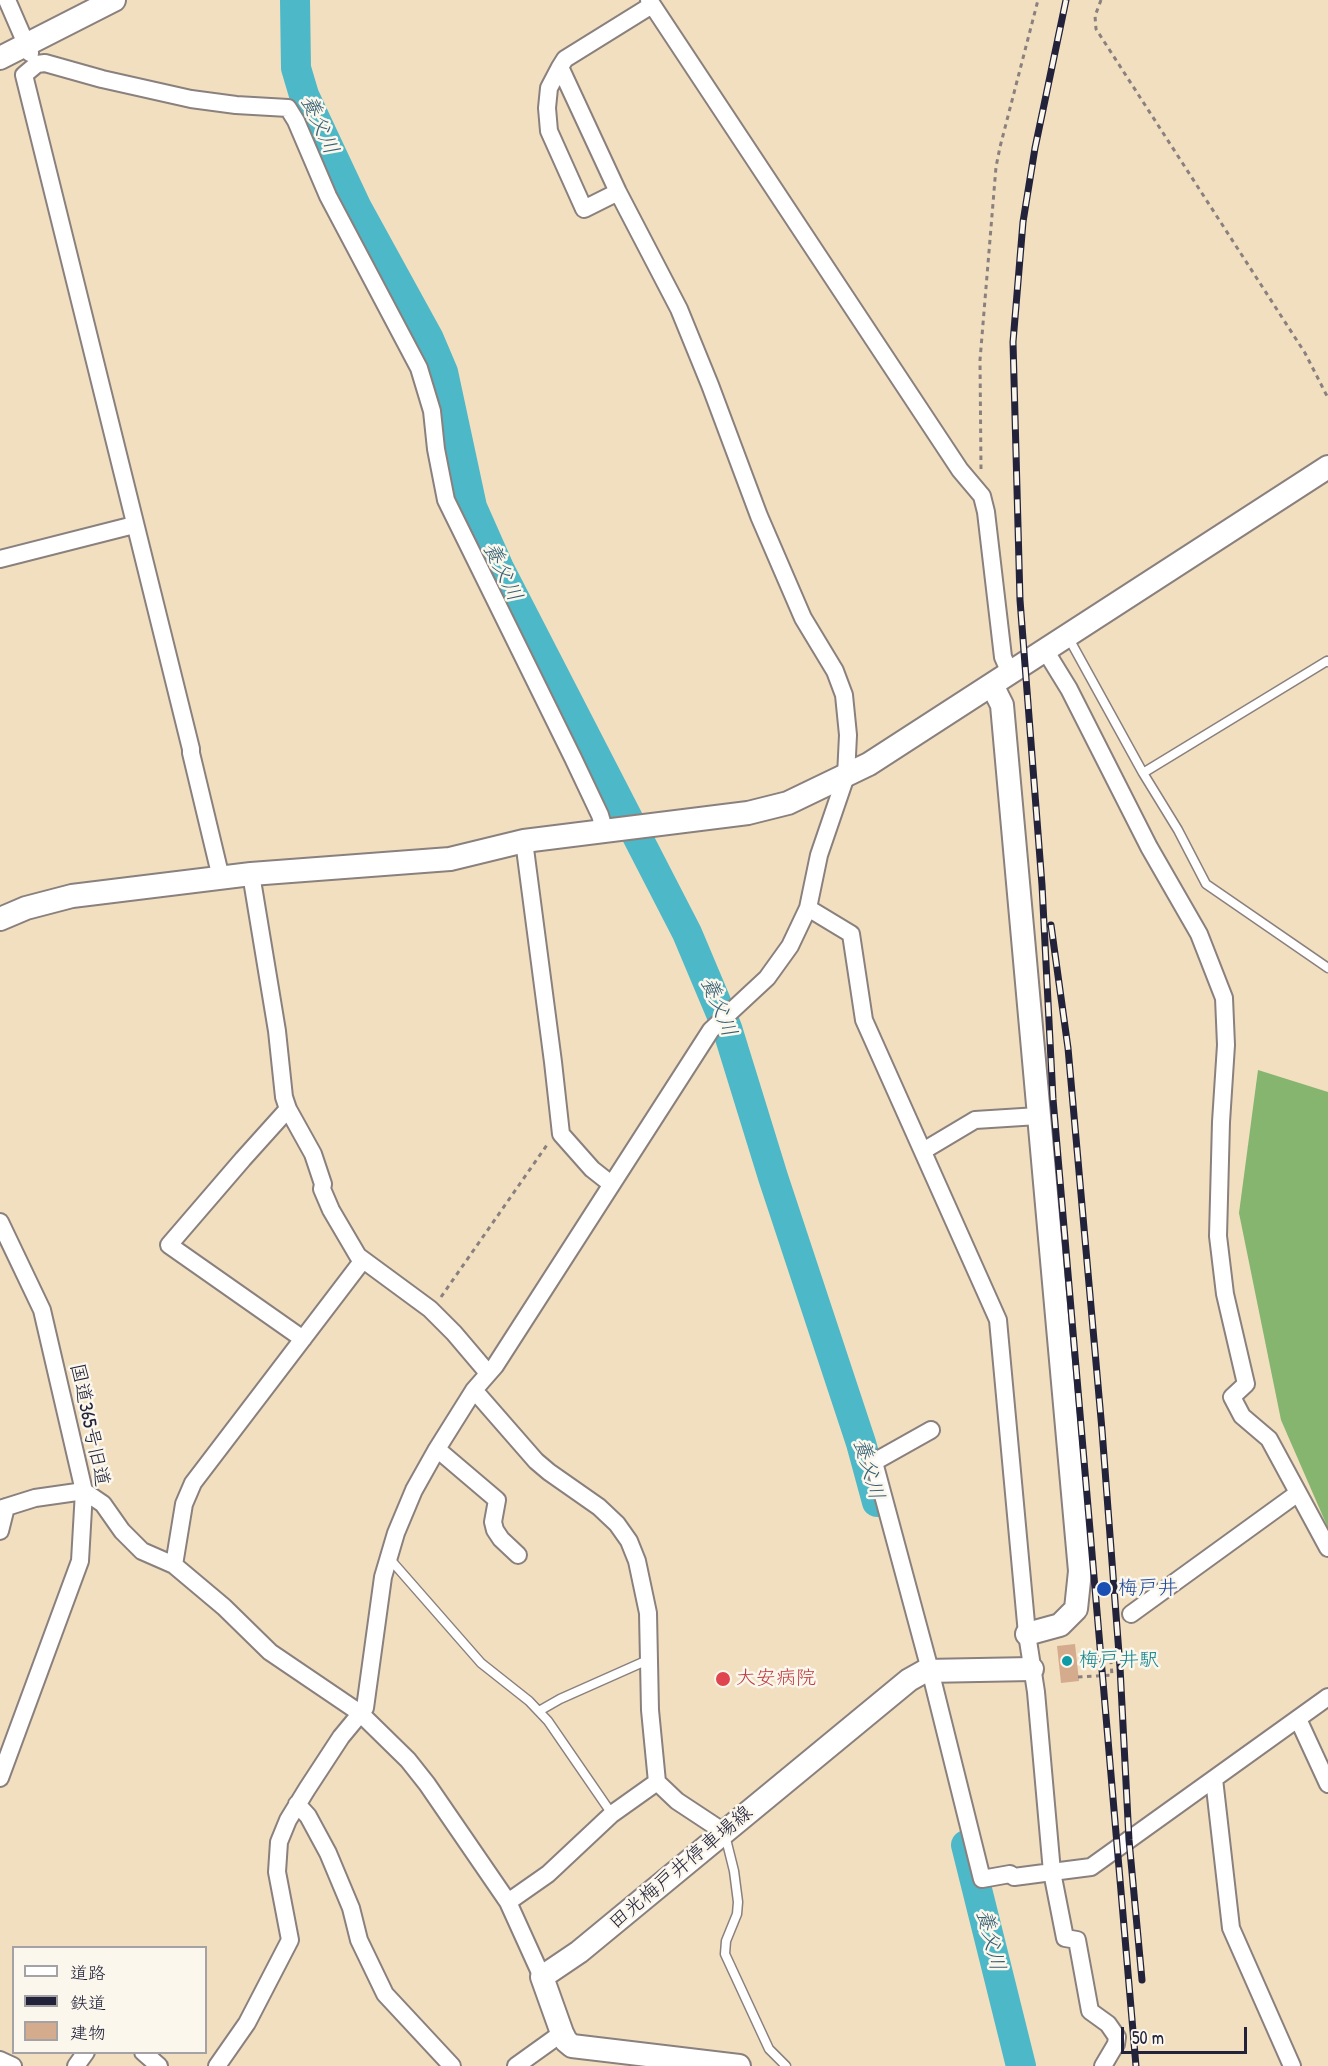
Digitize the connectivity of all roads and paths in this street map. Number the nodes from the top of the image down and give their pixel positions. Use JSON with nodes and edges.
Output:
{"nodes":[{"id":1,"x":7,"y":0,"type":"edge"},
{"id":2,"x":114,"y":0,"type":"edge"},
{"id":3,"x":1038,"y":0,"type":"edge"},
{"id":4,"x":1101,"y":0,"type":"edge"},
{"id":5,"x":650,"y":2,"type":"edge"},
{"id":6,"x":31,"y":55,"type":"junction"},
{"id":7,"x":0,"y":58,"type":"edge"},
{"id":8,"x":560,"y":67,"type":"junction"},
{"id":9,"x":618,"y":192,"type":"junction"},
{"id":10,"x":1328,"y":398,"type":"edge"},
{"id":11,"x":1328,"y":467,"type":"edge"},
{"id":12,"x":981,"y":496,"type":"junction"},
{"id":13,"x":134,"y":525,"type":"junction"},
{"id":14,"x":0,"y":559,"type":"edge"},
{"id":15,"x":1067,"y":635,"type":"junction"},
{"id":16,"x":1045,"y":650,"type":"junction"},
{"id":17,"x":1328,"y":662,"type":"edge"},
{"id":18,"x":1000,"y":679,"type":"junction"},
{"id":19,"x":1143,"y":773,"type":"junction"},
{"id":20,"x":846,"y":776,"type":"junction"},
{"id":21,"x":610,"y":832,"type":"junction"},
{"id":22,"x":524,"y":841,"type":"junction"},
{"id":23,"x":251,"y":874,"type":"junction"},
{"id":24,"x":221,"y":878,"type":"junction"},
{"id":25,"x":808,"y":908,"type":"junction"},
{"id":26,"x":0,"y":919,"type":"edge"},
{"id":27,"x":1328,"y":968,"type":"edge"},
{"id":28,"x":288,"y":1109,"type":"junction"},
{"id":29,"x":1038,"y":1116,"type":"junction"},
{"id":30,"x":561,"y":1134,"type":"junction"},
{"id":31,"x":923,"y":1151,"type":"junction"},
{"id":32,"x":611,"y":1184,"type":"junction"},
{"id":33,"x":0,"y":1222,"type":"edge"},
{"id":34,"x":363,"y":1260,"type":"junction"},
{"id":35,"x":429,"y":1309,"type":"junction"},
{"id":36,"x":303,"y":1339,"type":"junction"},
{"id":37,"x":488,"y":1373,"type":"junction"},
{"id":38,"x":474,"y":1390,"type":"junction"},
{"id":39,"x":931,"y":1430,"type":"dead end"},
{"id":40,"x":437,"y":1449,"type":"junction"},
{"id":41,"x":84,"y":1491,"type":"junction"},
{"id":42,"x":1298,"y":1493,"type":"junction"},
{"id":43,"x":3,"y":1508,"type":"edge"},
{"id":44,"x":0,"y":1530,"type":"edge"},
{"id":45,"x":1328,"y":1548,"type":"edge"},
{"id":46,"x":518,"y":1555,"type":"dead end"},
{"id":47,"x":388,"y":1557,"type":"junction"},
{"id":48,"x":174,"y":1565,"type":"junction"},
{"id":49,"x":1131,"y":1614,"type":"dead end"},
{"id":50,"x":1027,"y":1634,"type":"junction"},
{"id":51,"x":650,"y":1659,"type":"junction"},
{"id":52,"x":1111,"y":1663,"type":"dead end"},
{"id":53,"x":1032,"y":1669,"type":"junction"},
{"id":54,"x":922,"y":1674,"type":"junction"},
{"id":55,"x":1078,"y":1677,"type":"dead end"},
{"id":56,"x":1328,"y":1697,"type":"edge"},
{"id":57,"x":539,"y":1712,"type":"junction"},
{"id":58,"x":360,"y":1713,"type":"junction"},
{"id":59,"x":1298,"y":1719,"type":"junction"},
{"id":60,"x":0,"y":1778,"type":"edge"},
{"id":61,"x":1214,"y":1779,"type":"junction"},
{"id":62,"x":657,"y":1782,"type":"junction"},
{"id":63,"x":1328,"y":1784,"type":"edge"},
{"id":64,"x":297,"y":1804,"type":"junction"},
{"id":65,"x":612,"y":1814,"type":"junction"},
{"id":66,"x":724,"y":1832,"type":"junction"},
{"id":67,"x":1052,"y":1872,"type":"junction"},
{"id":68,"x":508,"y":1902,"type":"junction"},
{"id":69,"x":542,"y":1977,"type":"junction"},
{"id":70,"x":562,"y":2033,"type":"junction"},
{"id":71,"x":145,"y":2054,"type":"edge"},
{"id":72,"x":0,"y":2060,"type":"edge"},
{"id":73,"x":13,"y":2066,"type":"edge"},
{"id":74,"x":159,"y":2066,"type":"edge"},
{"id":75,"x":217,"y":2066,"type":"edge"},
{"id":76,"x":452,"y":2066,"type":"edge"},
{"id":77,"x":516,"y":2066,"type":"edge"},
{"id":78,"x":739,"y":2066,"type":"edge"},
{"id":79,"x":786,"y":2066,"type":"edge"},
{"id":80,"x":1103,"y":2066,"type":"edge"},
{"id":81,"x":1292,"y":2066,"type":"edge"}],
"edges":[{"from":1,"to":6,"type":"street"},
{"from":2,"to":6,"type":"street"},
{"from":3,"to":12,"type":"path"},
{"from":4,"to":10,"type":"path"},
{"from":5,"to":8,"type":"street"},
{"from":5,"to":12,"type":"street"},
{"from":6,"to":7,"type":"street"},
{"from":6,"to":13,"type":"street"},
{"from":6,"to":21,"type":"street"},
{"from":8,"to":9,"type":"street"},
{"from":8,"to":9,"type":"street"},
{"from":9,"to":20,"type":"street"},
{"from":11,"to":15,"type":"street"},
{"from":12,"to":18,"type":"street"},
{"from":13,"to":14,"type":"street"},
{"from":13,"to":24,"type":"street"},
{"from":15,"to":16,"type":"street"},
{"from":15,"to":19,"type":"lane"},
{"from":16,"to":18,"type":"street"},
{"from":16,"to":42,"type":"street"},
{"from":17,"to":19,"type":"lane"},
{"from":18,"to":20,"type":"street"},
{"from":18,"to":29,"type":"street"},
{"from":19,"to":27,"type":"lane"},
{"from":20,"to":21,"type":"street"},
{"from":20,"to":25,"type":"street"},
{"from":21,"to":22,"type":"street"},
{"from":22,"to":23,"type":"street"},
{"from":22,"to":30,"type":"street"},
{"from":23,"to":24,"type":"street"},
{"from":23,"to":28,"type":"street"},
{"from":24,"to":26,"type":"street"},
{"from":25,"to":31,"type":"street"},
{"from":25,"to":32,"type":"street"},
{"from":28,"to":34,"type":"street"},
{"from":28,"to":36,"type":"street"},
{"from":29,"to":31,"type":"street"},
{"from":29,"to":50,"type":"street"},
{"from":30,"to":32,"type":"street"},
{"from":30,"to":35,"type":"path"},
{"from":31,"to":50,"type":"street"},
{"from":32,"to":37,"type":"street"},
{"from":33,"to":41,"type":"street","name":"国道365号旧道"},
{"from":34,"to":35,"type":"street"},
{"from":34,"to":36,"type":"street"},
{"from":35,"to":37,"type":"street"},
{"from":36,"to":48,"type":"street"},
{"from":37,"to":38,"type":"street"},
{"from":38,"to":40,"type":"street"},
{"from":38,"to":51,"type":"street"},
{"from":39,"to":54,"type":"street"},
{"from":40,"to":46,"type":"street"},
{"from":40,"to":47,"type":"street"},
{"from":41,"to":43,"type":"street"},
{"from":41,"to":48,"type":"street"},
{"from":41,"to":60,"type":"street","name":"国道365号旧道"},
{"from":42,"to":45,"type":"street"},
{"from":42,"to":49,"type":"street"},
{"from":43,"to":44,"type":"street"},
{"from":47,"to":57,"type":"lane"},
{"from":47,"to":58,"type":"street"},
{"from":48,"to":58,"type":"street"},
{"from":50,"to":53,"type":"street"},
{"from":51,"to":57,"type":"lane"},
{"from":51,"to":62,"type":"street"},
{"from":52,"to":55,"type":"path"},
{"from":53,"to":54,"type":"street"},
{"from":53,"to":67,"type":"street"},
{"from":54,"to":66,"type":"street","name":"田光梅戸井停車場線"},
{"from":54,"to":67,"type":"street"},
{"from":56,"to":59,"type":"street"},
{"from":57,"to":65,"type":"lane"},
{"from":58,"to":64,"type":"street"},
{"from":58,"to":68,"type":"street"},
{"from":59,"to":61,"type":"street"},
{"from":59,"to":63,"type":"street"},
{"from":61,"to":67,"type":"street"},
{"from":61,"to":81,"type":"street"},
{"from":62,"to":65,"type":"street"},
{"from":62,"to":66,"type":"street"},
{"from":64,"to":75,"type":"street"},
{"from":64,"to":76,"type":"street"},
{"from":65,"to":68,"type":"street"},
{"from":66,"to":69,"type":"street","name":"田光梅戸井停車場線"},
{"from":66,"to":79,"type":"lane"},
{"from":67,"to":80,"type":"street"},
{"from":68,"to":69,"type":"street"},
{"from":69,"to":70,"type":"street"},
{"from":70,"to":77,"type":"street"},
{"from":70,"to":78,"type":"street"},
{"from":71,"to":74,"type":"street"},
{"from":72,"to":73,"type":"street"}]}
